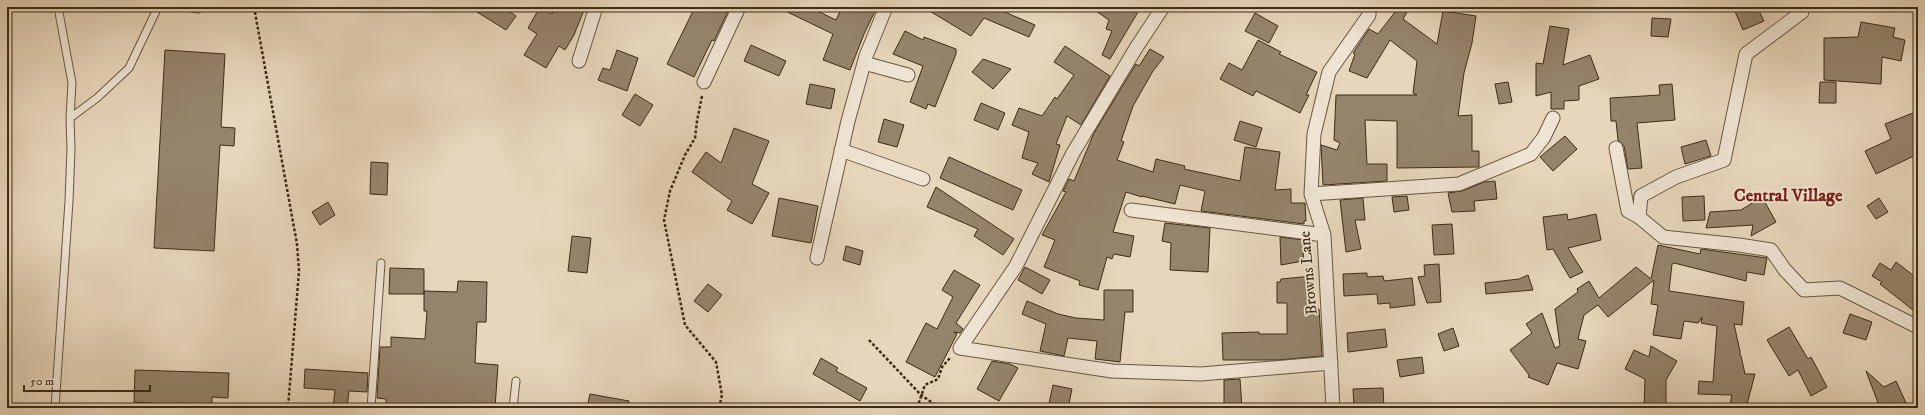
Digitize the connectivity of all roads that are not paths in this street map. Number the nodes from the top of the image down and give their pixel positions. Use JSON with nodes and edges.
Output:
{"nodes":[{"id":1,"x":58,"y":7,"type":"edge"},
{"id":2,"x":158,"y":7,"type":"edge"},
{"id":3,"x":185,"y":7,"type":"edge"},
{"id":4,"x":596,"y":7,"type":"edge"},
{"id":5,"x":739,"y":7,"type":"edge"},
{"id":6,"x":886,"y":7,"type":"edge"},
{"id":7,"x":1163,"y":7,"type":"edge"},
{"id":8,"x":1369,"y":7,"type":"edge"},
{"id":9,"x":1801,"y":7,"type":"edge"},
{"id":10,"x":198,"y":9,"type":"dead end"},
{"id":11,"x":579,"y":61,"type":"dead end"},
{"id":12,"x":864,"y":63,"type":"junction"},
{"id":13,"x":908,"y":75,"type":"dead end"},
{"id":14,"x":704,"y":82,"type":"road end"},
{"id":15,"x":70,"y":118,"type":"junction"},
{"id":16,"x":1553,"y":118,"type":"dead end"},
{"id":17,"x":1616,"y":148,"type":"dead end"},
{"id":18,"x":841,"y":150,"type":"junction"},
{"id":19,"x":923,"y":179,"type":"dead end"},
{"id":20,"x":1311,"y":194,"type":"junction"},
{"id":21,"x":1131,"y":210,"type":"dead end"},
{"id":22,"x":1639,"y":217,"type":"junction"},
{"id":23,"x":1324,"y":235,"type":"junction"},
{"id":24,"x":817,"y":258,"type":"dead end"},
{"id":25,"x":381,"y":263,"type":"dead end"},
{"id":26,"x":1918,"y":327,"type":"edge"},
{"id":27,"x":1331,"y":363,"type":"junction"},
{"id":28,"x":516,"y":381,"type":"dead end"},
{"id":29,"x":55,"y":408,"type":"edge"},
{"id":30,"x":372,"y":408,"type":"edge"},
{"id":31,"x":513,"y":408,"type":"edge"},
{"id":32,"x":1333,"y":408,"type":"edge"}],
"edges":[{"from":1,"to":15,"type":"lane"},
{"from":2,"to":15,"type":"lane"},
{"from":3,"to":10,"type":"lane"},
{"from":4,"to":11,"type":"street"},
{"from":5,"to":14,"type":"street"},
{"from":6,"to":12,"type":"street"},
{"from":7,"to":27,"type":"street"},
{"from":8,"to":20,"type":"street","name":"Browns Lane"},
{"from":9,"to":22,"type":"street"},
{"from":12,"to":13,"type":"street"},
{"from":12,"to":18,"type":"street"},
{"from":15,"to":29,"type":"lane"},
{"from":16,"to":20,"type":"street"},
{"from":17,"to":22,"type":"street"},
{"from":18,"to":19,"type":"street"},
{"from":18,"to":24,"type":"street"},
{"from":20,"to":23,"type":"street","name":"Browns Lane"},
{"from":21,"to":23,"type":"street"},
{"from":22,"to":26,"type":"street"},
{"from":23,"to":27,"type":"street","name":"Browns Lane"},
{"from":25,"to":30,"type":"lane"},
{"from":27,"to":32,"type":"street","name":"Browns Lane"},
{"from":28,"to":31,"type":"lane"}]}
